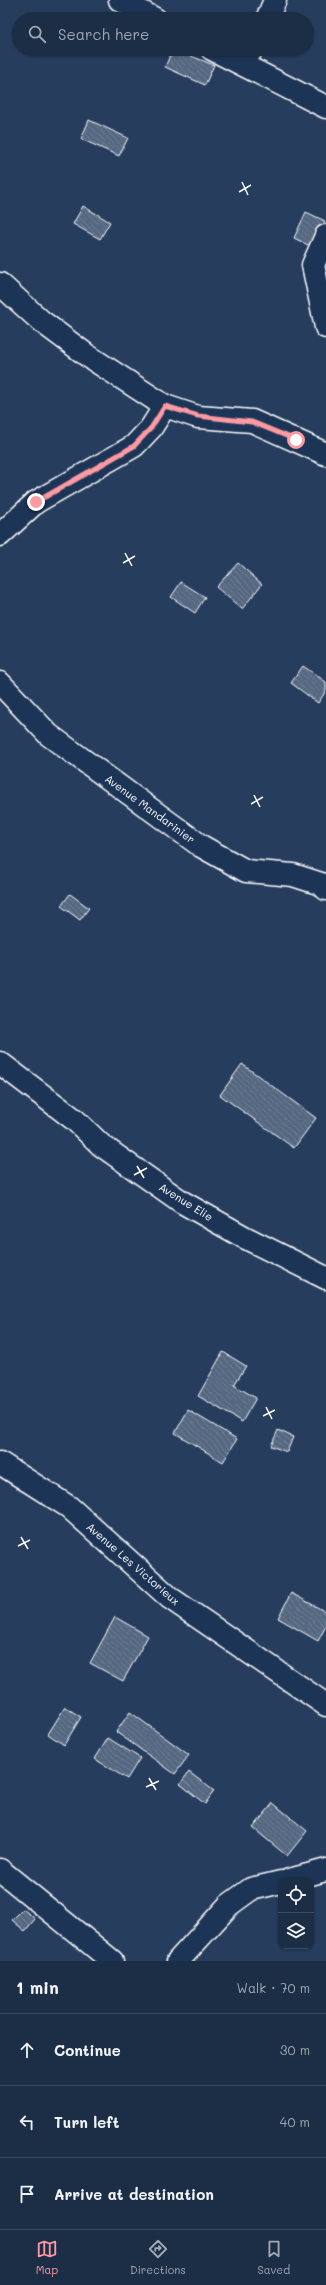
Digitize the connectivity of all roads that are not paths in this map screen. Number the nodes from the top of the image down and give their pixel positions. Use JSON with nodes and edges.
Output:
{"nodes":[{"id":1,"x":120,"y":0,"type":"edge"},
{"id":2,"x":275,"y":0,"type":"edge"},
{"id":3,"x":142,"y":12,"type":"edge"},
{"id":4,"x":270,"y":12,"type":"edge"},
{"id":5,"x":248,"y":57,"type":"edge"},
{"id":6,"x":326,"y":107,"type":"edge"},
{"id":7,"x":326,"y":236,"type":"edge"},
{"id":8,"x":0,"y":284,"type":"edge"},
{"id":9,"x":326,"y":327,"type":"edge"},
{"id":10,"x":165,"y":406,"type":"junction"},
{"id":11,"x":326,"y":454,"type":"edge"},
{"id":12,"x":0,"y":535,"type":"edge"},
{"id":13,"x":0,"y":683,"type":"edge"},
{"id":14,"x":326,"y":889,"type":"edge"},
{"id":15,"x":0,"y":1063,"type":"edge"},
{"id":16,"x":326,"y":1278,"type":"edge"},
{"id":17,"x":0,"y":1463,"type":"edge"},
{"id":18,"x":326,"y":1706,"type":"edge"},
{"id":19,"x":0,"y":1870,"type":"edge"},
{"id":20,"x":326,"y":1870,"type":"edge"},
{"id":21,"x":300,"y":1877,"type":"edge"},
{"id":22,"x":278,"y":1883,"type":"edge"},
{"id":23,"x":112,"y":1961,"type":"edge"},
{"id":24,"x":178,"y":1961,"type":"edge"}],
"edges":[{"from":1,"to":3,"type":"street"},
{"from":2,"to":4,"type":"street"},
{"from":5,"to":6,"type":"street"},
{"from":7,"to":9,"type":"street"},
{"from":8,"to":10,"type":"street"},
{"from":10,"to":11,"type":"street"},
{"from":10,"to":12,"type":"street"},
{"from":13,"to":14,"type":"street","name":"Avenue Mandarinier"},
{"from":15,"to":16,"type":"street","name":"Avenue Elie"},
{"from":17,"to":18,"type":"street","name":"Avenue Les Victorieux"},
{"from":19,"to":23,"type":"street"},
{"from":20,"to":21,"type":"street"},
{"from":22,"to":24,"type":"street"}]}
